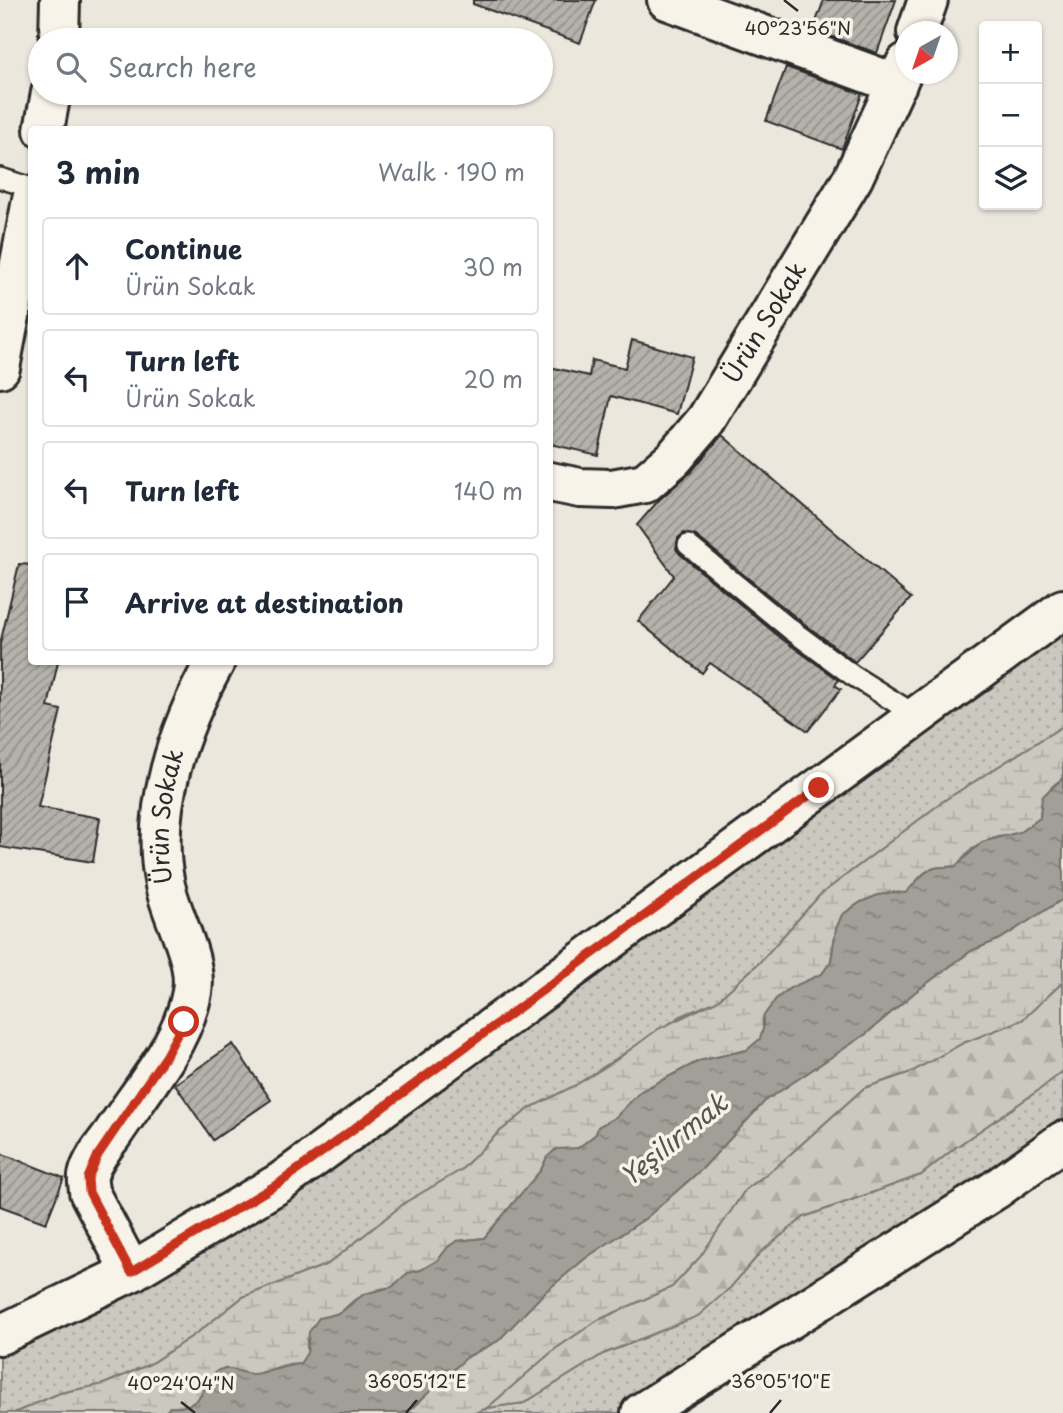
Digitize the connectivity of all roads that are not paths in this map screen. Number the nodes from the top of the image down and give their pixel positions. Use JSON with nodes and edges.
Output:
{"nodes":[{"id":1,"x":60,"y":0,"type":"edge"},
{"id":2,"x":667,"y":0,"type":"edge"},
{"id":3,"x":928,"y":0,"type":"edge"},
{"id":4,"x":921,"y":21,"type":"edge"},
{"id":5,"x":59,"y":28,"type":"edge"},
{"id":6,"x":895,"y":72,"type":"edge"},
{"id":7,"x":896,"y":84,"type":"edge"},
{"id":8,"x":49,"y":105,"type":"edge"},
{"id":9,"x":45,"y":126,"type":"edge"},
{"id":10,"x":0,"y":178,"type":"edge"},
{"id":11,"x":28,"y":187,"type":"edge"},
{"id":12,"x":28,"y":242,"type":"edge"},
{"id":13,"x":25,"y":274,"type":"edge"},
{"id":14,"x":0,"y":368,"type":"edge"},
{"id":15,"x":553,"y":483,"type":"edge"},
{"id":16,"x":688,"y":545,"type":"dead end"},
{"id":17,"x":1063,"y":609,"type":"edge"},
{"id":18,"x":213,"y":665,"type":"edge"},
{"id":19,"x":917,"y":716,"type":"junction"},
{"id":20,"x":1063,"y":1140,"type":"edge"},
{"id":21,"x":131,"y":1272,"type":"junction"},
{"id":22,"x":0,"y":1335,"type":"edge"},
{"id":23,"x":641,"y":1413,"type":"edge"}],
"edges":[{"from":1,"to":5,"type":"street"},
{"from":2,"to":6,"type":"street"},
{"from":3,"to":4,"type":"street"},
{"from":7,"to":15,"type":"street","name":"Ürün Sokak"},
{"from":8,"to":9,"type":"street"},
{"from":10,"to":11,"type":"lane"},
{"from":12,"to":13,"type":"street"},
{"from":13,"to":14,"type":"street"},
{"from":16,"to":19,"type":"lane"},
{"from":17,"to":19,"type":"street"},
{"from":18,"to":21,"type":"street","name":"Ürün Sokak"},
{"from":19,"to":21,"type":"street"},
{"from":20,"to":23,"type":"street"},
{"from":21,"to":22,"type":"street"}]}
